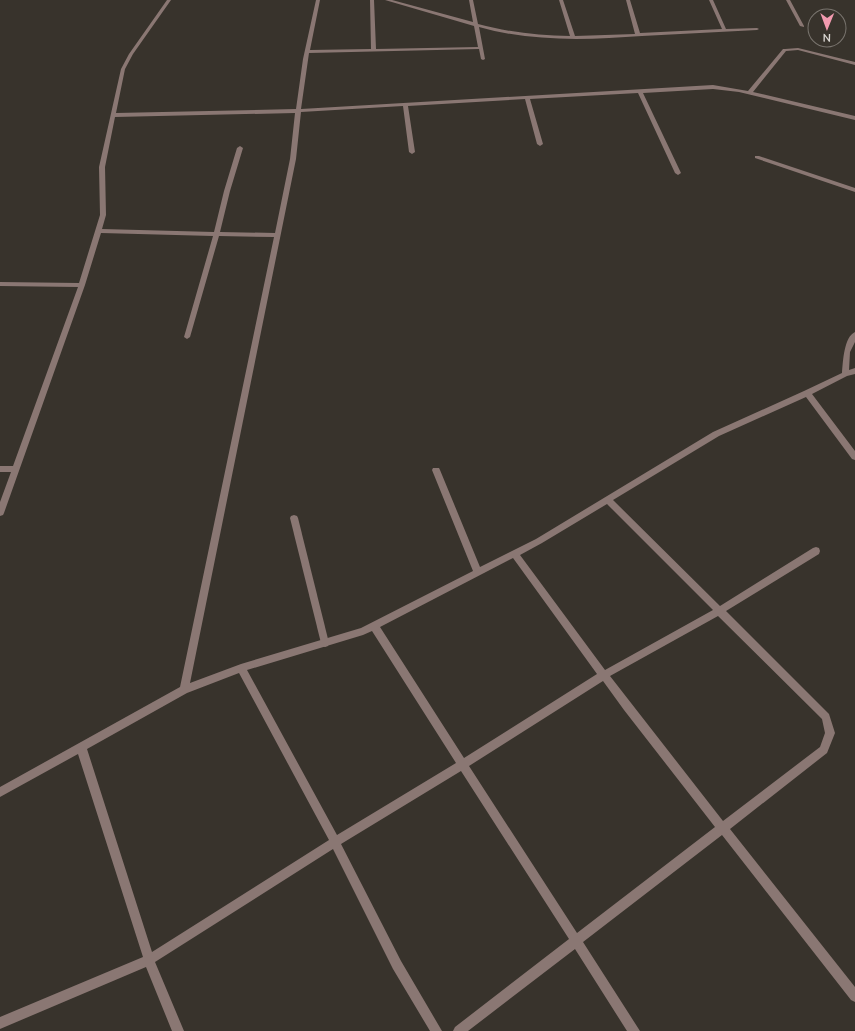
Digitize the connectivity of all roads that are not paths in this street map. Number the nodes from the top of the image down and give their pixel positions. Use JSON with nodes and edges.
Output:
{"nodes":[{"id":1,"x":169,"y":0,"type":"edge"},
{"id":2,"x":318,"y":0,"type":"edge"},
{"id":3,"x":372,"y":0,"type":"edge"},
{"id":4,"x":387,"y":0,"type":"edge"},
{"id":5,"x":471,"y":0,"type":"edge"},
{"id":6,"x":561,"y":0,"type":"edge"},
{"id":7,"x":628,"y":0,"type":"edge"},
{"id":8,"x":711,"y":0,"type":"edge"},
{"id":9,"x":788,"y":0,"type":"edge"},
{"id":10,"x":475,"y":24,"type":"junction"},
{"id":11,"x":802,"y":26,"type":"dead end"},
{"id":12,"x":757,"y":29,"type":"dead end"},
{"id":13,"x":725,"y":31,"type":"junction"},
{"id":14,"x":638,"y":35,"type":"junction"},
{"id":15,"x":572,"y":38,"type":"junction"},
{"id":16,"x":480,"y":48,"type":"junction"},
{"id":17,"x":374,"y":51,"type":"junction"},
{"id":18,"x":307,"y":52,"type":"junction"},
{"id":19,"x":483,"y":59,"type":"dead end"},
{"id":20,"x":855,"y":64,"type":"edge"},
{"id":21,"x":640,"y":91,"type":"junction"},
{"id":22,"x":750,"y":92,"type":"junction"},
{"id":23,"x":527,"y":97,"type":"junction"},
{"id":24,"x":404,"y":104,"type":"junction"},
{"id":25,"x":297,"y":111,"type":"junction"},
{"id":26,"x":113,"y":115,"type":"junction"},
{"id":27,"x":855,"y":118,"type":"edge"},
{"id":28,"x":540,"y":144,"type":"dead end"},
{"id":29,"x":240,"y":148,"type":"dead end"},
{"id":30,"x":412,"y":152,"type":"dead end"},
{"id":31,"x":757,"y":156,"type":"dead end"},
{"id":32,"x":678,"y":173,"type":"dead end"},
{"id":33,"x":855,"y":190,"type":"edge"},
{"id":34,"x":98,"y":231,"type":"junction"},
{"id":35,"x":216,"y":233,"type":"junction"},
{"id":36,"x":277,"y":236,"type":"junction"},
{"id":37,"x":0,"y":284,"type":"edge"},
{"id":38,"x":82,"y":285,"type":"junction"},
{"id":39,"x":855,"y":334,"type":"edge"},
{"id":40,"x":187,"y":337,"type":"dead end"},
{"id":41,"x":855,"y":371,"type":"edge"},
{"id":42,"x":845,"y":374,"type":"junction"},
{"id":43,"x":807,"y":393,"type":"junction"},
{"id":44,"x":855,"y":457,"type":"edge"},
{"id":45,"x":0,"y":469,"type":"edge"},
{"id":46,"x":15,"y":469,"type":"junction"},
{"id":47,"x":436,"y":470,"type":"dead end"},
{"id":48,"x":608,"y":500,"type":"junction"},
{"id":49,"x":0,"y":512,"type":"edge"},
{"id":50,"x":294,"y":518,"type":"dead end"},
{"id":51,"x":816,"y":551,"type":"dead end"},
{"id":52,"x":515,"y":554,"type":"junction"},
{"id":53,"x":478,"y":573,"type":"junction"},
{"id":54,"x":719,"y":611,"type":"junction"},
{"id":55,"x":374,"y":626,"type":"junction"},
{"id":56,"x":325,"y":643,"type":"junction"},
{"id":57,"x":241,"y":668,"type":"junction"},
{"id":58,"x":604,"y":675,"type":"junction"},
{"id":59,"x":184,"y":690,"type":"junction"},
{"id":60,"x":81,"y":747,"type":"junction"},
{"id":61,"x":463,"y":764,"type":"junction"},
{"id":62,"x":0,"y":792,"type":"edge"},
{"id":63,"x":723,"y":828,"type":"junction"},
{"id":64,"x":335,"y":842,"type":"junction"},
{"id":65,"x":576,"y":941,"type":"junction"},
{"id":66,"x":149,"y":960,"type":"junction"},
{"id":67,"x":855,"y":995,"type":"edge"},
{"id":68,"x":0,"y":1023,"type":"edge"},
{"id":69,"x":178,"y":1031,"type":"edge"},
{"id":70,"x":436,"y":1031,"type":"edge"},
{"id":71,"x":459,"y":1031,"type":"edge"},
{"id":72,"x":634,"y":1031,"type":"edge"}],
"edges":[{"from":1,"to":26,"type":"street"},
{"from":2,"to":18,"type":"street"},
{"from":3,"to":17,"type":"street"},
{"from":4,"to":10,"type":"street"},
{"from":5,"to":10,"type":"street"},
{"from":6,"to":15,"type":"street"},
{"from":7,"to":14,"type":"street"},
{"from":8,"to":13,"type":"street"},
{"from":9,"to":11,"type":"street"},
{"from":10,"to":15,"type":"street"},
{"from":10,"to":16,"type":"street"},
{"from":12,"to":13,"type":"street"},
{"from":13,"to":14,"type":"street"},
{"from":14,"to":15,"type":"street"},
{"from":16,"to":17,"type":"street"},
{"from":16,"to":19,"type":"street"},
{"from":17,"to":18,"type":"street"},
{"from":18,"to":25,"type":"street"},
{"from":20,"to":22,"type":"street"},
{"from":21,"to":22,"type":"street"},
{"from":21,"to":23,"type":"street"},
{"from":21,"to":32,"type":"street"},
{"from":22,"to":27,"type":"street"},
{"from":23,"to":24,"type":"street"},
{"from":23,"to":28,"type":"street"},
{"from":24,"to":25,"type":"street"},
{"from":24,"to":30,"type":"street"},
{"from":25,"to":26,"type":"street"},
{"from":25,"to":36,"type":"street"},
{"from":26,"to":34,"type":"street"},
{"from":29,"to":35,"type":"street"},
{"from":31,"to":33,"type":"street"},
{"from":34,"to":35,"type":"street"},
{"from":34,"to":38,"type":"street"},
{"from":35,"to":36,"type":"street"},
{"from":35,"to":40,"type":"street"},
{"from":36,"to":59,"type":"street"},
{"from":37,"to":38,"type":"street"},
{"from":38,"to":46,"type":"street"},
{"from":39,"to":42,"type":"street"},
{"from":41,"to":42,"type":"street"},
{"from":42,"to":43,"type":"street"},
{"from":43,"to":44,"type":"street"},
{"from":43,"to":48,"type":"street"},
{"from":45,"to":46,"type":"street"},
{"from":46,"to":49,"type":"street"},
{"from":47,"to":53,"type":"street"},
{"from":48,"to":52,"type":"street"},
{"from":48,"to":54,"type":"street"},
{"from":50,"to":56,"type":"street"},
{"from":51,"to":54,"type":"street"},
{"from":52,"to":53,"type":"street"},
{"from":52,"to":58,"type":"street"},
{"from":53,"to":55,"type":"street"},
{"from":54,"to":58,"type":"street"},
{"from":54,"to":63,"type":"street"},
{"from":55,"to":56,"type":"street"},
{"from":55,"to":61,"type":"street"},
{"from":56,"to":57,"type":"street"},
{"from":57,"to":59,"type":"street"},
{"from":57,"to":64,"type":"street"},
{"from":58,"to":61,"type":"street"},
{"from":58,"to":63,"type":"street"},
{"from":59,"to":60,"type":"street"},
{"from":60,"to":62,"type":"street"},
{"from":60,"to":66,"type":"street"},
{"from":61,"to":64,"type":"street"},
{"from":61,"to":65,"type":"street"},
{"from":63,"to":65,"type":"street"},
{"from":63,"to":67,"type":"street"},
{"from":64,"to":66,"type":"street"},
{"from":64,"to":70,"type":"street"},
{"from":65,"to":71,"type":"street"},
{"from":65,"to":72,"type":"street"},
{"from":66,"to":68,"type":"street"},
{"from":66,"to":69,"type":"street"}]}
